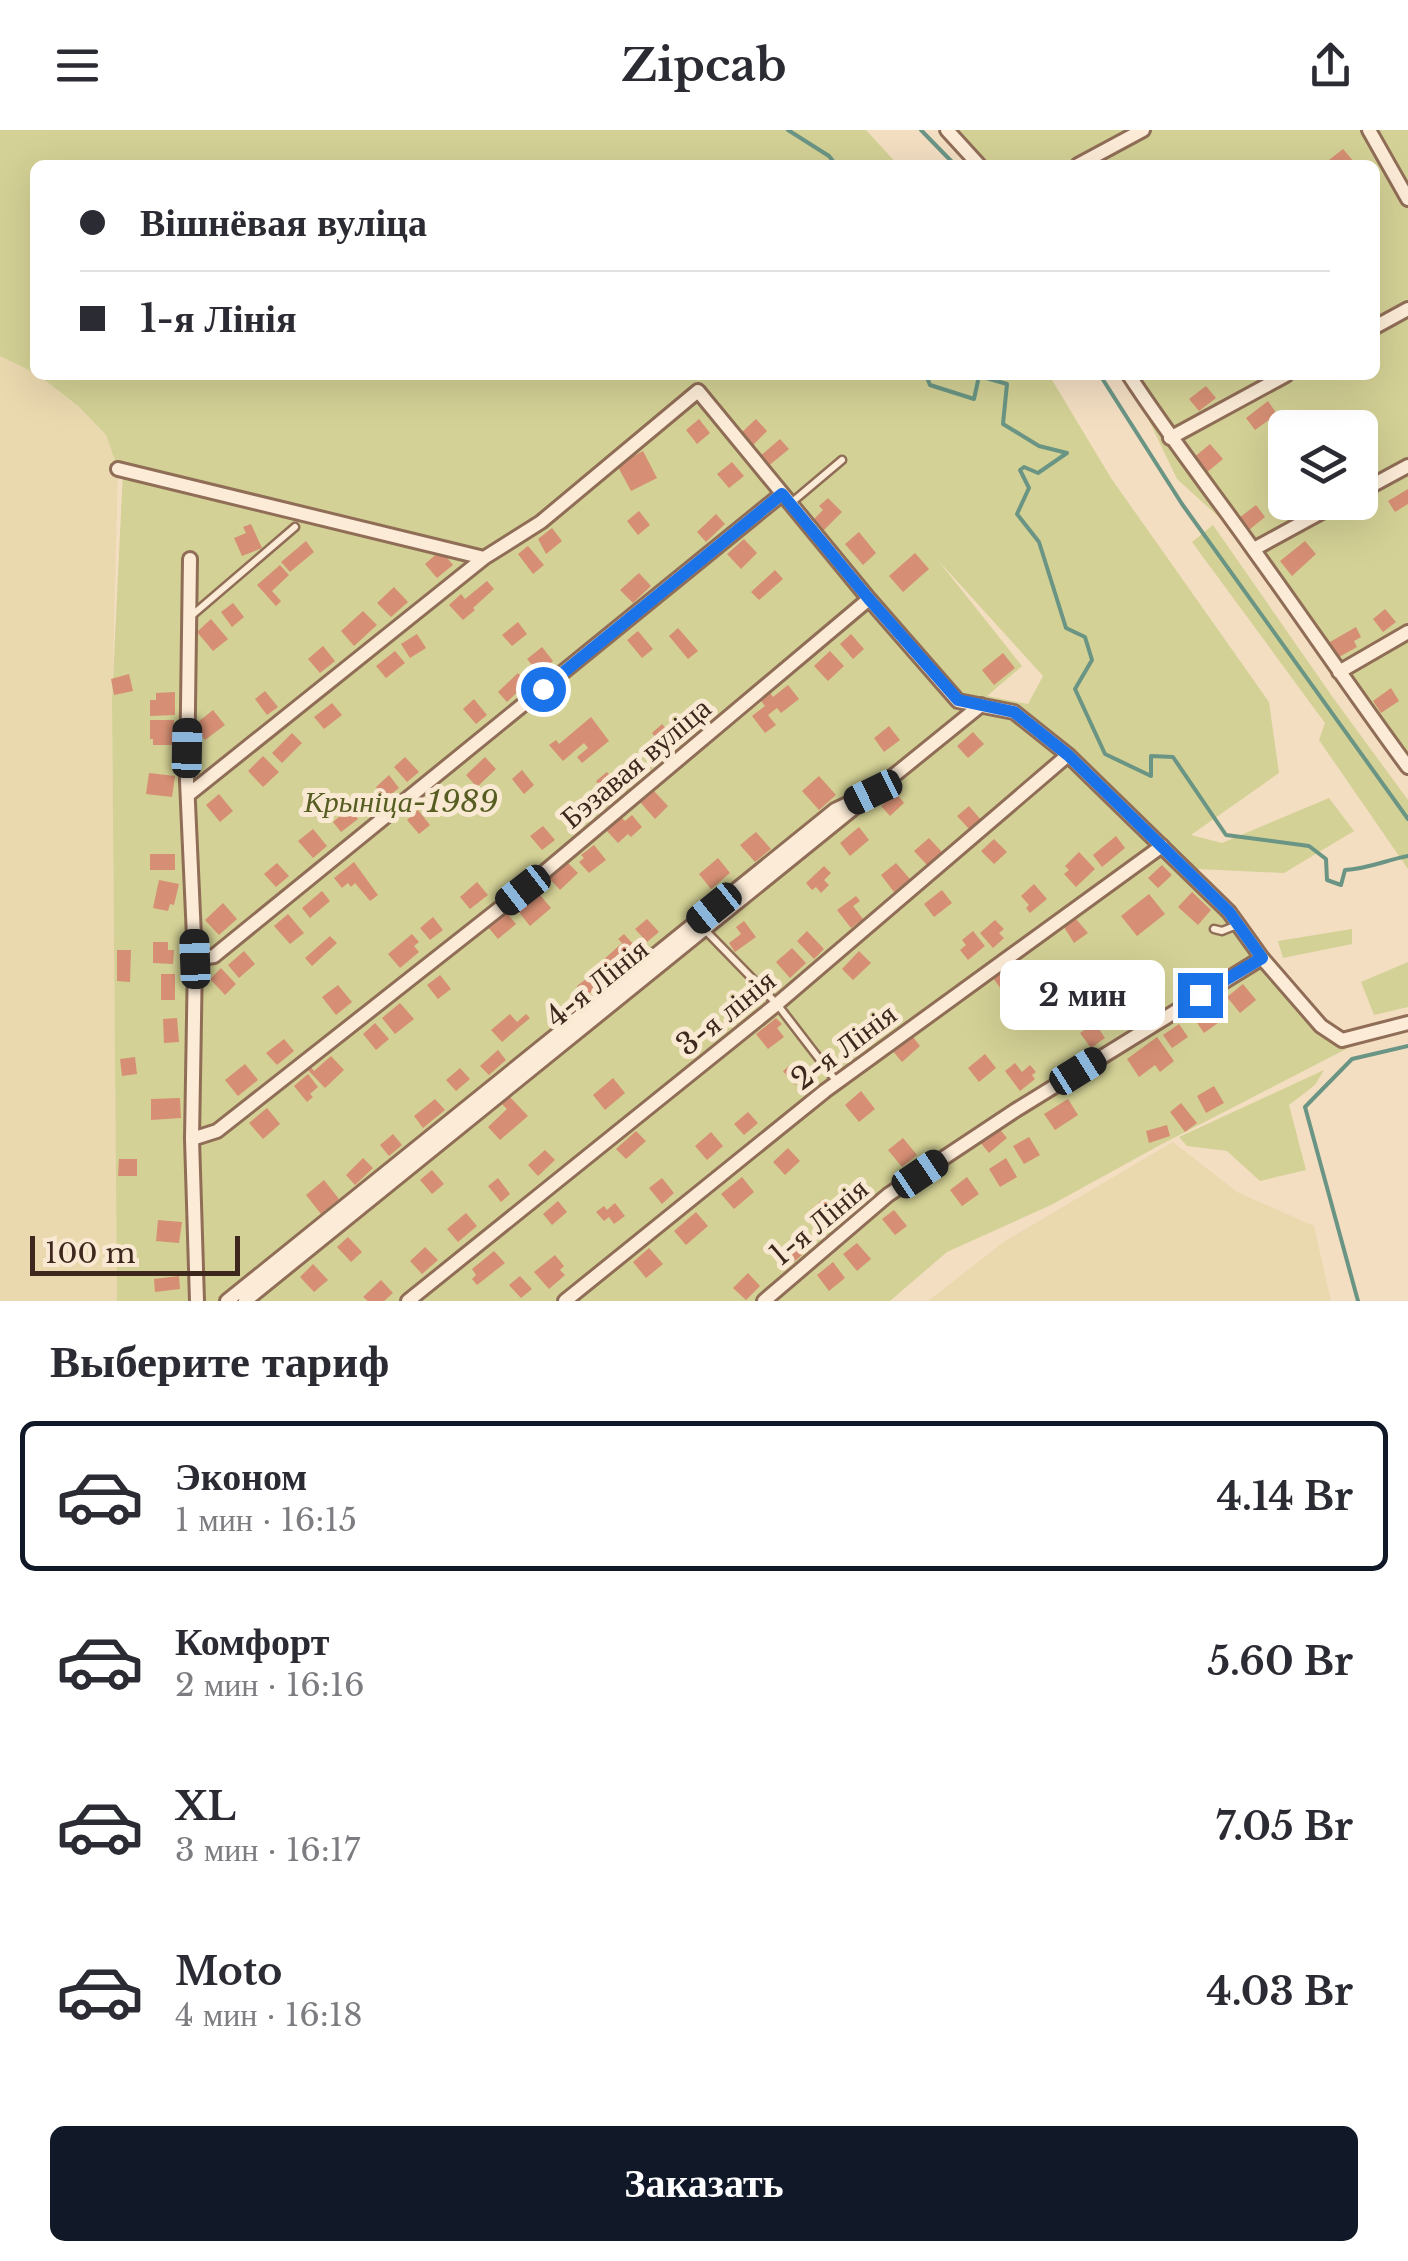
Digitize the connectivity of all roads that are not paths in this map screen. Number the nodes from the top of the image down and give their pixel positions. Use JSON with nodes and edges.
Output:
{"nodes":[{"id":1,"x":947,"y":130,"type":"edge"},
{"id":2,"x":1143,"y":130,"type":"edge"},
{"id":3,"x":1369,"y":130,"type":"edge"},
{"id":4,"x":974,"y":160,"type":"edge"},
{"id":5,"x":1087,"y":160,"type":"edge"},
{"id":6,"x":1379,"y":160,"type":"edge"},
{"id":7,"x":1380,"y":162,"type":"edge"},
{"id":8,"x":1408,"y":199,"type":"edge"},
{"id":9,"x":1408,"y":309,"type":"edge"},
{"id":10,"x":1380,"y":324,"type":"edge"},
{"id":11,"x":1132,"y":380,"type":"edge"},
{"id":12,"x":1277,"y":380,"type":"edge"},
{"id":13,"x":1170,"y":438,"type":"junction"},
{"id":14,"x":842,"y":460,"type":"dead end"},
{"id":15,"x":1408,"y":466,"type":"edge"},
{"id":16,"x":118,"y":470,"type":"dead end"},
{"id":17,"x":1378,"y":482,"type":"edge"},
{"id":18,"x":786,"y":499,"type":"junction"},
{"id":19,"x":1307,"y":520,"type":"edge"},
{"id":20,"x":294,"y":527,"type":"dead end"},
{"id":21,"x":1254,"y":549,"type":"junction"},
{"id":22,"x":484,"y":558,"type":"junction"},
{"id":23,"x":190,"y":559,"type":"dead end"},
{"id":24,"x":869,"y":599,"type":"junction"},
{"id":25,"x":189,"y":618,"type":"junction"},
{"id":26,"x":1408,"y":632,"type":"edge"},
{"id":27,"x":1338,"y":672,"type":"junction"},
{"id":28,"x":981,"y":705,"type":"junction"},
{"id":29,"x":1068,"y":755,"type":"junction"},
{"id":30,"x":1408,"y":767,"type":"edge"},
{"id":31,"x":873,"y":792,"type":"junction"},
{"id":32,"x":188,"y":795,"type":"junction"},
{"id":33,"x":1162,"y":846,"type":"junction"},
{"id":34,"x":1238,"y":925,"type":"junction"},
{"id":35,"x":704,"y":929,"type":"junction"},
{"id":36,"x":1214,"y":929,"type":"dead end"},
{"id":37,"x":1262,"y":958,"type":"junction"},
{"id":38,"x":195,"y":959,"type":"junction"},
{"id":39,"x":778,"y":1004,"type":"junction"},
{"id":40,"x":1408,"y":1024,"type":"edge"},
{"id":41,"x":837,"y":1082,"type":"junction"},
{"id":42,"x":192,"y":1138,"type":"junction"},
{"id":43,"x":197,"y":1301,"type":"edge"},
{"id":44,"x":227,"y":1301,"type":"edge"},
{"id":45,"x":245,"y":1301,"type":"edge"},
{"id":46,"x":408,"y":1301,"type":"edge"},
{"id":47,"x":565,"y":1301,"type":"edge"},
{"id":48,"x":764,"y":1301,"type":"edge"}],
"edges":[{"from":1,"to":4,"type":"street"},
{"from":2,"to":5,"type":"street"},
{"from":3,"to":6,"type":"street"},
{"from":7,"to":8,"type":"street"},
{"from":9,"to":10,"type":"street"},
{"from":11,"to":13,"type":"street"},
{"from":12,"to":13,"type":"street"},
{"from":13,"to":21,"type":"street"},
{"from":14,"to":18,"type":"lane"},
{"from":15,"to":17,"type":"street"},
{"from":16,"to":22,"type":"street"},
{"from":18,"to":22,"type":"street"},
{"from":18,"to":24,"type":"street"},
{"from":18,"to":38,"type":"street"},
{"from":19,"to":21,"type":"street"},
{"from":20,"to":25,"type":"lane"},
{"from":21,"to":27,"type":"street"},
{"from":22,"to":32,"type":"street"},
{"from":23,"to":25,"type":"street"},
{"from":24,"to":28,"type":"street"},
{"from":24,"to":42,"type":"street","name":"Бэзавая вуліца"},
{"from":25,"to":32,"type":"street"},
{"from":26,"to":27,"type":"street"},
{"from":27,"to":30,"type":"street"},
{"from":28,"to":29,"type":"street"},
{"from":28,"to":31,"type":"street","name":"4-я Лінія"},
{"from":29,"to":33,"type":"street"},
{"from":29,"to":39,"type":"street","name":"3-я лінія"},
{"from":31,"to":35,"type":"street","name":"4-я Лінія"},
{"from":31,"to":44,"type":"street"},
{"from":32,"to":38,"type":"street"},
{"from":33,"to":34,"type":"street"},
{"from":33,"to":41,"type":"street","name":"2-я Лінія"},
{"from":34,"to":36,"type":"lane"},
{"from":34,"to":37,"type":"street"},
{"from":35,"to":39,"type":"lane"},
{"from":35,"to":45,"type":"street","name":"4-я Лінія"},
{"from":37,"to":40,"type":"street"},
{"from":37,"to":48,"type":"street","name":"1-я Лінія"},
{"from":38,"to":42,"type":"street"},
{"from":39,"to":41,"type":"lane"},
{"from":39,"to":46,"type":"street","name":"3-я лінія"},
{"from":41,"to":47,"type":"street","name":"2-я Лінія"},
{"from":42,"to":43,"type":"street"}]}
